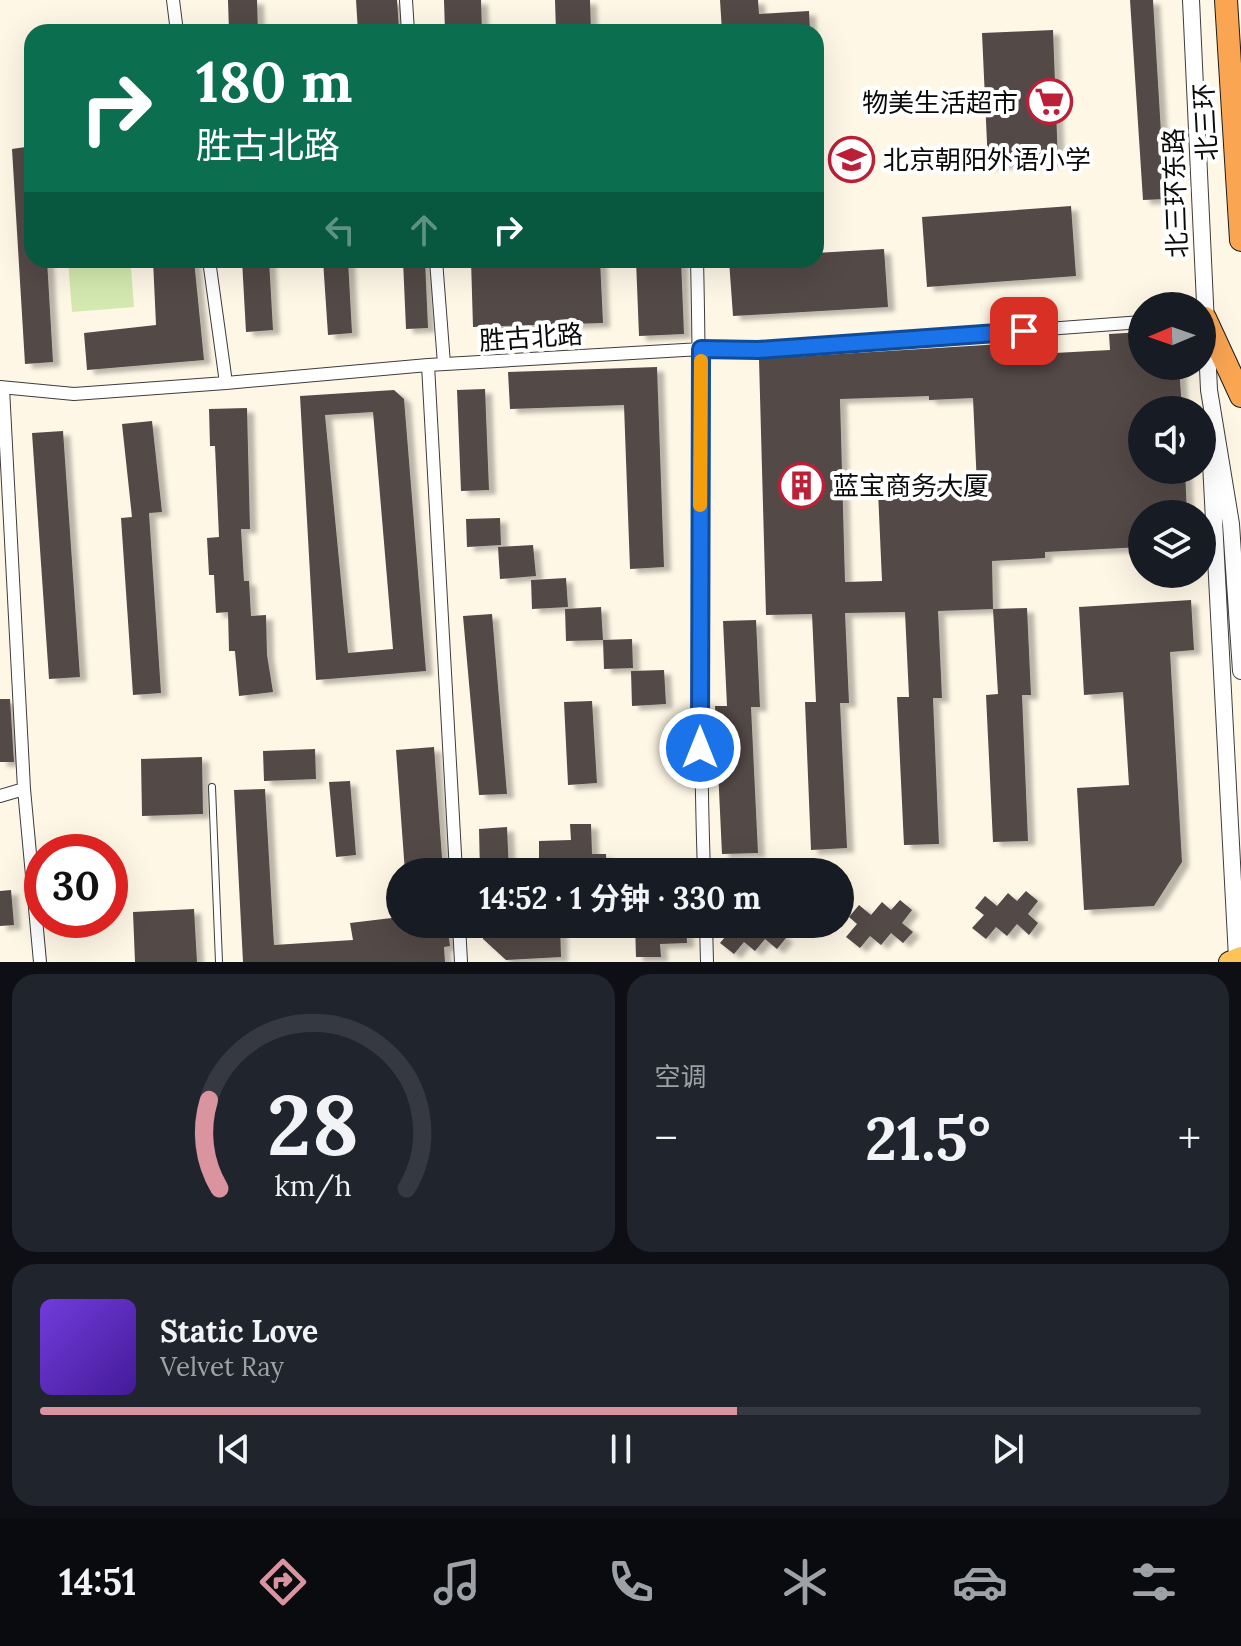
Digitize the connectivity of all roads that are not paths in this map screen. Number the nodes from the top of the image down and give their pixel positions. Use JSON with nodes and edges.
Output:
{"nodes":[{"id":1,"x":173,"y":0,"type":"edge"},
{"id":2,"x":406,"y":0,"type":"edge"},
{"id":3,"x":1191,"y":0,"type":"edge"},
{"id":4,"x":1226,"y":0,"type":"edge"},
{"id":5,"x":176,"y":24,"type":"edge"},
{"id":6,"x":408,"y":24,"type":"edge"},
{"id":7,"x":1241,"y":240,"type":"edge"},
{"id":8,"x":210,"y":268,"type":"edge"},
{"id":9,"x":437,"y":268,"type":"edge"},
{"id":10,"x":697,"y":268,"type":"edge"},
{"id":11,"x":1202,"y":292,"type":"edge"},
{"id":12,"x":1128,"y":323,"type":"edge"},
{"id":13,"x":1216,"y":345,"type":"edge"},
{"id":14,"x":701,"y":349,"type":"junction"},
{"id":15,"x":444,"y":364,"type":"junction"},
{"id":16,"x":428,"y":365,"type":"junction"},
{"id":17,"x":1208,"y":380,"type":"edge"},
{"id":18,"x":226,"y":383,"type":"junction"},
{"id":19,"x":1,"y":388,"type":"edge"},
{"id":20,"x":1209,"y":390,"type":"junction"},
{"id":21,"x":1241,"y":396,"type":"edge"},
{"id":22,"x":1241,"y":671,"type":"edge"},
{"id":23,"x":212,"y":787,"type":"dead end"},
{"id":24,"x":24,"y":789,"type":"junction"},
{"id":25,"x":0,"y":796,"type":"edge"},
{"id":26,"x":455,"y":858,"type":"edge"},
{"id":27,"x":704,"y":858,"type":"edge"},
{"id":28,"x":460,"y":938,"type":"edge"},
{"id":29,"x":706,"y":938,"type":"edge"},
{"id":30,"x":1235,"y":959,"type":"edge"},
{"id":31,"x":40,"y":962,"type":"edge"},
{"id":32,"x":219,"y":962,"type":"edge"},
{"id":33,"x":461,"y":962,"type":"edge"},
{"id":34,"x":707,"y":962,"type":"edge"}],
"edges":[{"from":1,"to":5,"type":"street"},
{"from":2,"to":6,"type":"street"},
{"from":3,"to":11,"type":"street","name":"北三环东路"},
{"from":4,"to":7,"type":"highway","name":"北三环"},
{"from":8,"to":18,"type":"street"},
{"from":9,"to":15,"type":"street"},
{"from":10,"to":14,"type":"street"},
{"from":12,"to":14,"type":"street","name":"胜古北路"},
{"from":13,"to":21,"type":"highway"},
{"from":14,"to":15,"type":"street","name":"胜古北路"},
{"from":14,"to":27,"type":"street"},
{"from":15,"to":16,"type":"street","name":"胜古北路"},
{"from":16,"to":18,"type":"street","name":"胜古北路"},
{"from":16,"to":26,"type":"street"},
{"from":17,"to":20,"type":"street","name":"北三环东路"},
{"from":18,"to":19,"type":"street","name":"胜古北路"},
{"from":19,"to":24,"type":"street"},
{"from":20,"to":22,"type":"street","name":"北三环东路"},
{"from":20,"to":30,"type":"street"},
{"from":23,"to":32,"type":"lane"},
{"from":24,"to":25,"type":"street"},
{"from":24,"to":31,"type":"street"},
{"from":28,"to":33,"type":"street"},
{"from":29,"to":34,"type":"street"}]}
